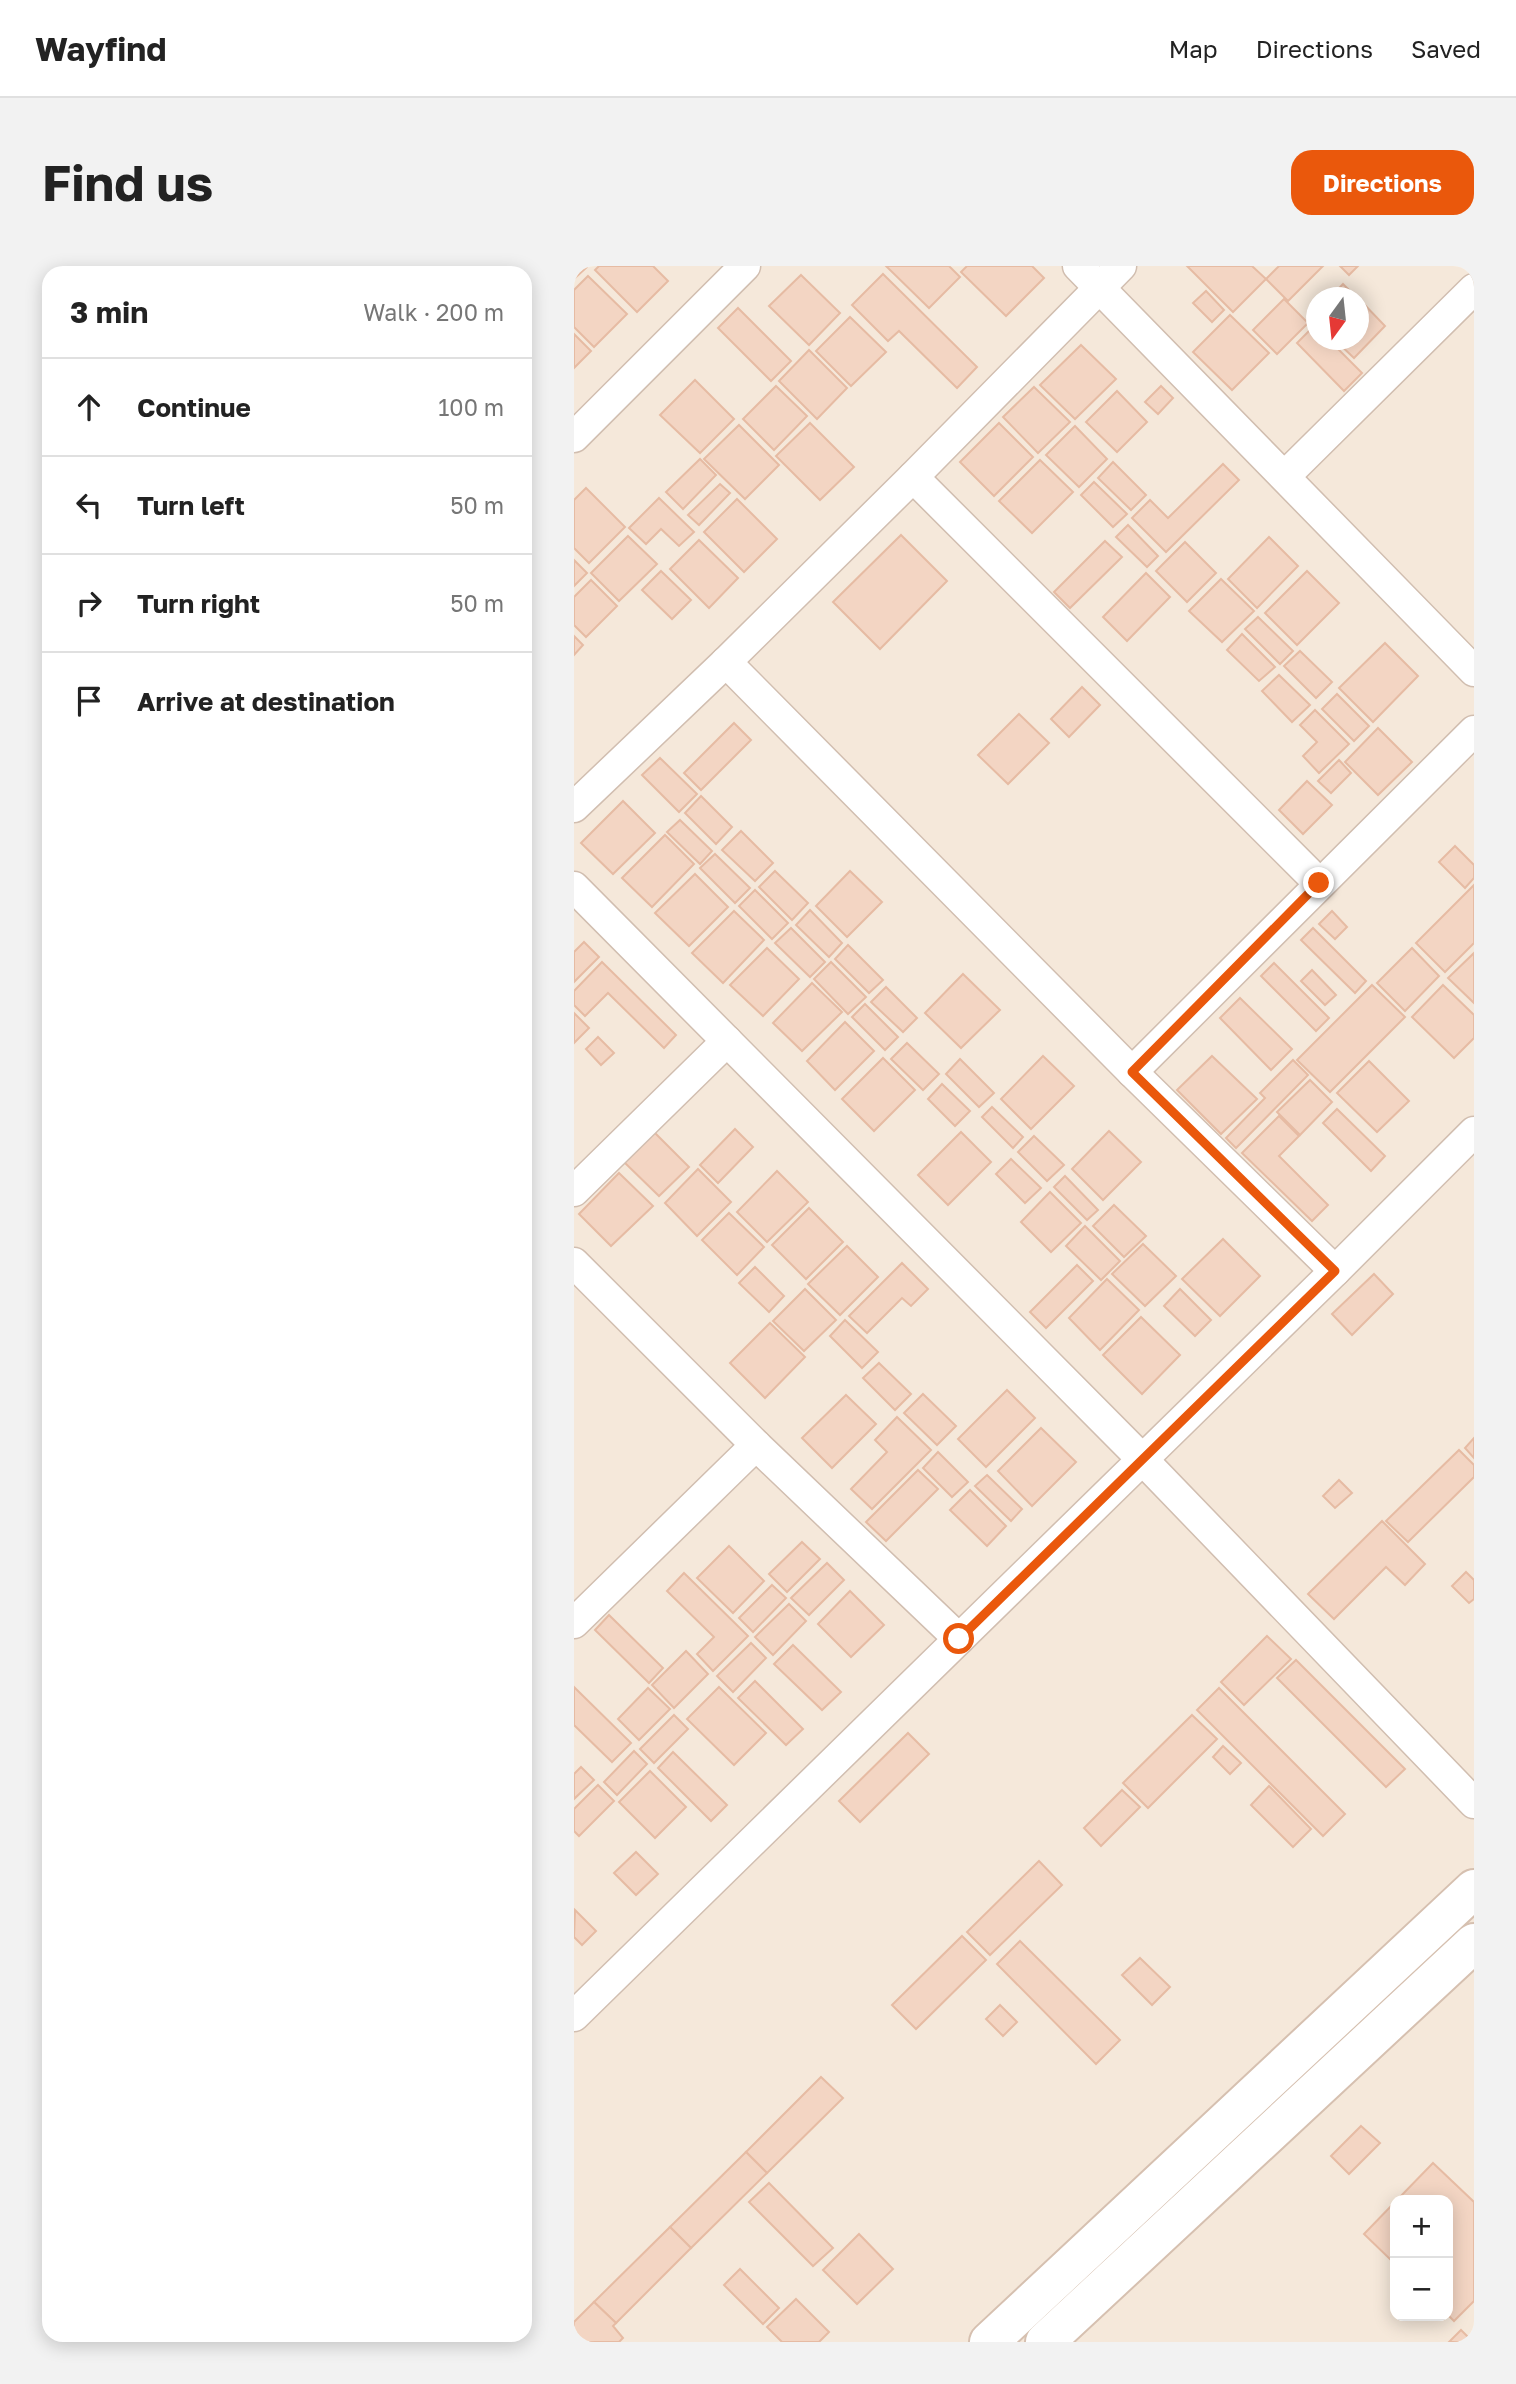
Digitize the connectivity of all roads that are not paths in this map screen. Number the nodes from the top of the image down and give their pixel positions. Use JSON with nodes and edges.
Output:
{"nodes":[{"id":1,"x":745,"y":266,"type":"edge"},
{"id":2,"x":1079,"y":266,"type":"edge"},
{"id":3,"x":1121,"y":266,"type":"edge"},
{"id":4,"x":1100,"y":287,"type":"junction"},
{"id":5,"x":1474,"y":289,"type":"edge"},
{"id":6,"x":574,"y":437,"type":"edge"},
{"id":7,"x":1285,"y":476,"type":"junction"},
{"id":8,"x":913,"y":477,"type":"junction"},
{"id":9,"x":726,"y":662,"type":"junction"},
{"id":10,"x":1474,"y":671,"type":"edge"},
{"id":11,"x":1474,"y":731,"type":"edge"},
{"id":12,"x":574,"y":807,"type":"edge"},
{"id":13,"x":1319,"y":883,"type":"junction"},
{"id":14,"x":574,"y":887,"type":"edge"},
{"id":15,"x":727,"y":1041,"type":"junction"},
{"id":16,"x":1132,"y":1072,"type":"junction"},
{"id":17,"x":1474,"y":1132,"type":"edge"},
{"id":18,"x":574,"y":1191,"type":"edge"},
{"id":19,"x":574,"y":1263,"type":"edge"},
{"id":20,"x":1335,"y":1271,"type":"junction"},
{"id":21,"x":756,"y":1445,"type":"junction"},
{"id":22,"x":1143,"y":1460,"type":"junction"},
{"id":23,"x":574,"y":1623,"type":"edge"},
{"id":24,"x":959,"y":1639,"type":"junction"},
{"id":25,"x":1474,"y":1803,"type":"edge"},
{"id":26,"x":1474,"y":1889,"type":"edge"},
{"id":27,"x":1474,"y":1942,"type":"edge"},
{"id":28,"x":574,"y":2016,"type":"edge"},
{"id":29,"x":989,"y":2342,"type":"edge"},
{"id":30,"x":1045,"y":2342,"type":"edge"}],
"edges":[{"from":1,"to":6,"type":"street"},
{"from":2,"to":4,"type":"street"},
{"from":3,"to":4,"type":"street"},
{"from":4,"to":7,"type":"street"},
{"from":4,"to":8,"type":"street"},
{"from":5,"to":7,"type":"street"},
{"from":7,"to":10,"type":"street"},
{"from":8,"to":9,"type":"street"},
{"from":8,"to":13,"type":"street"},
{"from":9,"to":12,"type":"street"},
{"from":9,"to":16,"type":"street"},
{"from":11,"to":13,"type":"street"},
{"from":13,"to":16,"type":"street"},
{"from":14,"to":15,"type":"street"},
{"from":15,"to":18,"type":"street"},
{"from":15,"to":22,"type":"street"},
{"from":16,"to":20,"type":"street"},
{"from":17,"to":20,"type":"street"},
{"from":19,"to":21,"type":"street"},
{"from":20,"to":22,"type":"street"},
{"from":21,"to":23,"type":"street"},
{"from":21,"to":24,"type":"street"},
{"from":22,"to":24,"type":"street"},
{"from":22,"to":25,"type":"street"},
{"from":24,"to":28,"type":"street"},
{"from":26,"to":29,"type":"main road"},
{"from":27,"to":30,"type":"main road"}]}
